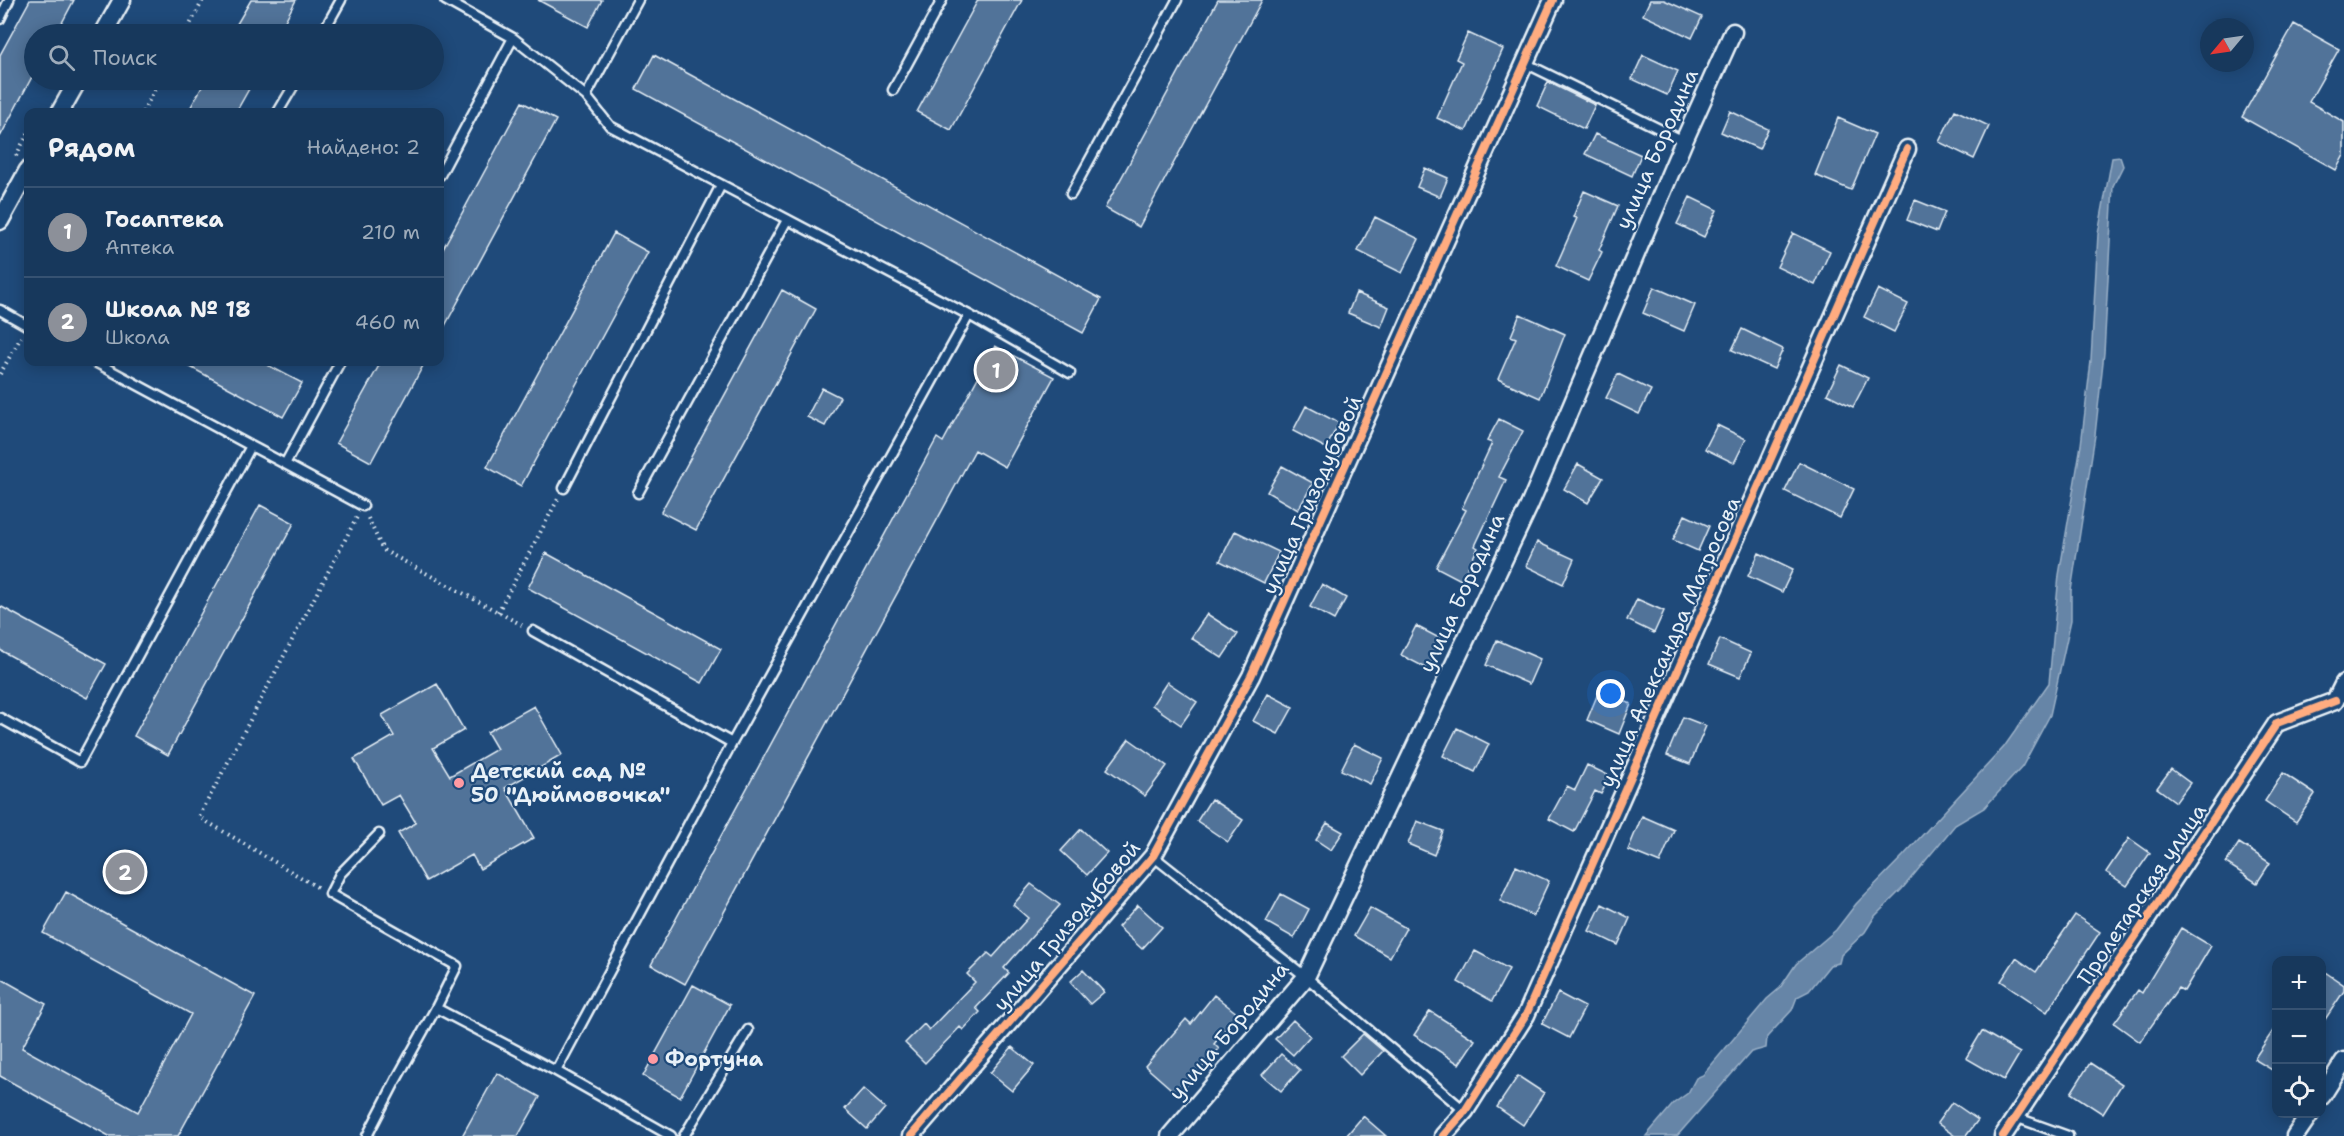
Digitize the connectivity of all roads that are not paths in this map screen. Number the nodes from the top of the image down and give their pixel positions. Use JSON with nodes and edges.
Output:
{"nodes":[{"id":1,"x":9,"y":0,"type":"edge"},
{"id":2,"x":122,"y":0,"type":"edge"},
{"id":3,"x":341,"y":0,"type":"edge"},
{"id":4,"x":445,"y":0,"type":"edge"},
{"id":5,"x":638,"y":0,"type":"edge"},
{"id":6,"x":942,"y":0,"type":"edge"},
{"id":7,"x":1177,"y":0,"type":"edge"},
{"id":8,"x":1553,"y":0,"type":"edge"},
{"id":9,"x":0,"y":19,"type":"edge"},
{"id":10,"x":109,"y":24,"type":"edge"},
{"id":11,"x":328,"y":24,"type":"edge"},
{"id":12,"x":1733,"y":32,"type":"dead end"},
{"id":13,"x":513,"y":38,"type":"junction"},
{"id":14,"x":1525,"y":63,"type":"junction"},
{"id":15,"x":72,"y":90,"type":"edge"},
{"id":16,"x":291,"y":90,"type":"edge"},
{"id":17,"x":893,"y":90,"type":"dead end"},
{"id":18,"x":586,"y":96,"type":"junction"},
{"id":19,"x":62,"y":108,"type":"edge"},
{"id":20,"x":280,"y":108,"type":"edge"},
{"id":21,"x":1684,"y":141,"type":"junction"},
{"id":22,"x":1907,"y":150,"type":"dead end"},
{"id":23,"x":444,"y":167,"type":"edge"},
{"id":24,"x":24,"y":177,"type":"edge"},
{"id":25,"x":721,"y":185,"type":"junction"},
{"id":26,"x":1071,"y":194,"type":"dead end"},
{"id":27,"x":787,"y":220,"type":"junction"},
{"id":28,"x":0,"y":221,"type":"edge"},
{"id":29,"x":0,"y":310,"type":"edge"},
{"id":30,"x":969,"y":315,"type":"junction"},
{"id":31,"x":24,"y":324,"type":"edge"},
{"id":32,"x":102,"y":366,"type":"edge"},
{"id":33,"x":338,"y":366,"type":"edge"},
{"id":34,"x":1070,"y":373,"type":"dead end"},
{"id":35,"x":251,"y":446,"type":"junction"},
{"id":36,"x":285,"y":464,"type":"junction"},
{"id":37,"x":564,"y":488,"type":"road end"},
{"id":38,"x":638,"y":493,"type":"dead end"},
{"id":39,"x":363,"y":506,"type":"road end"},
{"id":40,"x":533,"y":631,"type":"road end"},
{"id":41,"x":2344,"y":683,"type":"edge"},
{"id":42,"x":2340,"y":703,"type":"edge"},
{"id":43,"x":0,"y":718,"type":"edge"},
{"id":44,"x":732,"y":743,"type":"junction"},
{"id":45,"x":379,"y":834,"type":"dead end"},
{"id":46,"x":1153,"y":856,"type":"junction"},
{"id":47,"x":1306,"y":977,"type":"junction"},
{"id":48,"x":436,"y":1008,"type":"junction"},
{"id":49,"x":748,"y":1030,"type":"dead end"},
{"id":50,"x":2344,"y":1061,"type":"edge"},
{"id":51,"x":556,"y":1071,"type":"junction"},
{"id":52,"x":2326,"y":1090,"type":"edge"},
{"id":53,"x":1465,"y":1111,"type":"junction"},
{"id":54,"x":2015,"y":1117,"type":"junction"},
{"id":55,"x":2307,"y":1118,"type":"edge"},
{"id":56,"x":368,"y":1136,"type":"edge"},
{"id":57,"x":671,"y":1136,"type":"edge"},
{"id":58,"x":684,"y":1136,"type":"edge"},
{"id":59,"x":911,"y":1136,"type":"edge"},
{"id":60,"x":1170,"y":1136,"type":"edge"},
{"id":61,"x":1443,"y":1136,"type":"edge"},
{"id":62,"x":2003,"y":1136,"type":"edge"},
{"id":63,"x":2068,"y":1136,"type":"edge"},
{"id":64,"x":2295,"y":1136,"type":"edge"}],
"edges":[{"from":1,"to":9,"type":"lane"},
{"from":2,"to":10,"type":"street"},
{"from":3,"to":11,"type":"lane"},
{"from":4,"to":13,"type":"lane"},
{"from":5,"to":18,"type":"lane"},
{"from":6,"to":17,"type":"lane"},
{"from":7,"to":26,"type":"lane"},
{"from":8,"to":14,"type":"street","name":"улица Гризодубовой"},
{"from":12,"to":21,"type":"street","name":"улица Бородина"},
{"from":13,"to":18,"type":"lane"},
{"from":13,"to":23,"type":"lane"},
{"from":14,"to":21,"type":"lane"},
{"from":14,"to":46,"type":"street","name":"улица Гризодубовой"},
{"from":15,"to":19,"type":"street"},
{"from":16,"to":20,"type":"lane"},
{"from":18,"to":25,"type":"lane"},
{"from":21,"to":47,"type":"street","name":"улица Бородина"},
{"from":22,"to":53,"type":"street","name":"улица Александра Матросова"},
{"from":24,"to":28,"type":"street"},
{"from":25,"to":27,"type":"lane"},
{"from":25,"to":37,"type":"lane"},
{"from":27,"to":30,"type":"lane"},
{"from":27,"to":38,"type":"lane"},
{"from":29,"to":31,"type":"lane"},
{"from":30,"to":34,"type":"lane"},
{"from":30,"to":44,"type":"lane"},
{"from":32,"to":35,"type":"lane"},
{"from":33,"to":36,"type":"lane"},
{"from":35,"to":36,"type":"lane"},
{"from":35,"to":43,"type":"lane"},
{"from":36,"to":39,"type":"lane"},
{"from":40,"to":44,"type":"lane"},
{"from":41,"to":42,"type":"street"},
{"from":42,"to":54,"type":"street","name":"Пролетарская улица"},
{"from":44,"to":51,"type":"lane"},
{"from":45,"to":48,"type":"lane"},
{"from":46,"to":47,"type":"lane"},
{"from":46,"to":59,"type":"street","name":"улица Гризодубовой"},
{"from":47,"to":53,"type":"lane"},
{"from":47,"to":60,"type":"street","name":"улица Бородина"},
{"from":48,"to":51,"type":"lane"},
{"from":48,"to":56,"type":"lane"},
{"from":49,"to":58,"type":"lane"},
{"from":50,"to":52,"type":"street"},
{"from":51,"to":57,"type":"lane"},
{"from":53,"to":61,"type":"street","name":"улица Александра Матросова"},
{"from":54,"to":62,"type":"street","name":"Пролетарская улица"},
{"from":54,"to":63,"type":"lane"},
{"from":55,"to":64,"type":"street"}]}
